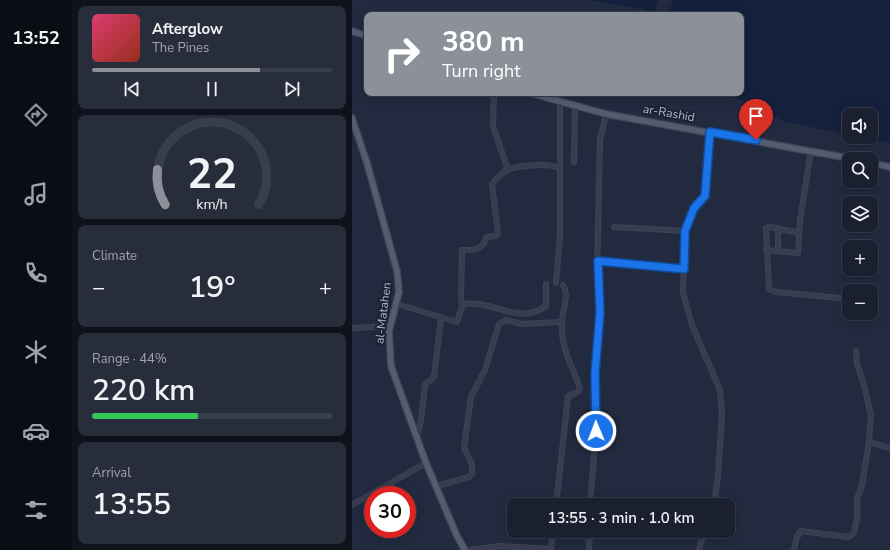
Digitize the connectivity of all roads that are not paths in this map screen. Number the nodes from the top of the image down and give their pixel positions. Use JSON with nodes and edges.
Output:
{"nodes":[{"id":1,"x":352,"y":31,"type":"edge"},
{"id":2,"x":364,"y":35,"type":"edge"},
{"id":3,"x":494,"y":96,"type":"edge"},
{"id":4,"x":540,"y":96,"type":"edge"},
{"id":5,"x":560,"y":102,"type":"junction"},
{"id":6,"x":575,"y":107,"type":"junction"},
{"id":7,"x":606,"y":114,"type":"junction"},
{"id":8,"x":352,"y":118,"type":"edge"},
{"id":9,"x":710,"y":132,"type":"junction"},
{"id":10,"x":811,"y":150,"type":"junction"},
{"id":11,"x":842,"y":157,"type":"edge"},
{"id":12,"x":574,"y":162,"type":"dead end"},
{"id":13,"x":878,"y":164,"type":"edge"},
{"id":14,"x":890,"y":167,"type":"edge"},
{"id":15,"x":560,"y":169,"type":"junction"},
{"id":16,"x":508,"y":170,"type":"junction"},
{"id":17,"x":614,"y":228,"type":"dead end"},
{"id":18,"x":778,"y":228,"type":"junction"},
{"id":19,"x":685,"y":231,"type":"junction"},
{"id":20,"x":799,"y":233,"type":"junction"},
{"id":21,"x":766,"y":250,"type":"junction"},
{"id":22,"x":778,"y":251,"type":"junction"},
{"id":23,"x":598,"y":261,"type":"junction"},
{"id":24,"x":684,"y":269,"type":"junction"},
{"id":25,"x":556,"y":283,"type":"dead end"},
{"id":26,"x":546,"y":284,"type":"dead end"},
{"id":27,"x":563,"y":285,"type":"dead end"},
{"id":28,"x":842,"y":298,"type":"edge"},
{"id":29,"x":397,"y":304,"type":"junction"},
{"id":30,"x":463,"y":304,"type":"junction"},
{"id":31,"x":441,"y":318,"type":"junction"},
{"id":32,"x":561,"y":322,"type":"junction"},
{"id":33,"x":390,"y":326,"type":"junction"},
{"id":34,"x":352,"y":328,"type":"edge"},
{"id":35,"x":856,"y":352,"type":"dead end"},
{"id":36,"x":417,"y":436,"type":"junction"},
{"id":37,"x":869,"y":442,"type":"junction"},
{"id":38,"x":890,"y":448,"type":"edge"},
{"id":39,"x":426,"y":463,"type":"junction"},
{"id":40,"x":437,"y":486,"type":"junction"},
{"id":41,"x":557,"y":498,"type":"edge"},
{"id":42,"x":591,"y":498,"type":"edge"},
{"id":43,"x":715,"y":498,"type":"edge"},
{"id":44,"x":352,"y":505,"type":"edge"},
{"id":45,"x":552,"y":538,"type":"edge"},
{"id":46,"x":590,"y":538,"type":"edge"},
{"id":47,"x":702,"y":538,"type":"edge"},
{"id":48,"x":465,"y":550,"type":"edge"},
{"id":49,"x":471,"y":550,"type":"edge"},
{"id":50,"x":589,"y":550,"type":"edge"},
{"id":51,"x":699,"y":550,"type":"edge"},
{"id":52,"x":794,"y":550,"type":"edge"}],
"edges":[{"from":1,"to":2,"type":"main road"},
{"from":3,"to":16,"type":"street"},
{"from":4,"to":5,"type":"main road","name":"ar-Rashid"},
{"from":5,"to":6,"type":"main road","name":"ar-Rashid"},
{"from":5,"to":15,"type":"street"},
{"from":6,"to":7,"type":"main road","name":"ar-Rashid"},
{"from":6,"to":12,"type":"street"},
{"from":7,"to":9,"type":"main road","name":"ar-Rashid"},
{"from":7,"to":23,"type":"street"},
{"from":8,"to":29,"type":"main road","name":"al-Matahen"},
{"from":9,"to":10,"type":"main road","name":"ar-Rashid"},
{"from":9,"to":19,"type":"street"},
{"from":10,"to":11,"type":"main road","name":"ar-Rashid"},
{"from":10,"to":20,"type":"street"},
{"from":13,"to":14,"type":"main road"},
{"from":15,"to":16,"type":"street"},
{"from":15,"to":25,"type":"street"},
{"from":16,"to":30,"type":"street"},
{"from":17,"to":19,"type":"street"},
{"from":18,"to":20,"type":"street"},
{"from":18,"to":21,"type":"street"},
{"from":18,"to":22,"type":"street"},
{"from":19,"to":24,"type":"street"},
{"from":20,"to":22,"type":"street"},
{"from":21,"to":22,"type":"street"},
{"from":21,"to":28,"type":"street"},
{"from":23,"to":24,"type":"street"},
{"from":23,"to":42,"type":"street"},
{"from":24,"to":43,"type":"street"},
{"from":26,"to":30,"type":"street"},
{"from":27,"to":32,"type":"street"},
{"from":29,"to":31,"type":"street"},
{"from":29,"to":33,"type":"main road","name":"al-Matahen"},
{"from":30,"to":31,"type":"street"},
{"from":31,"to":36,"type":"street"},
{"from":32,"to":40,"type":"street"},
{"from":32,"to":41,"type":"street"},
{"from":33,"to":34,"type":"street"},
{"from":33,"to":36,"type":"main road","name":"al-Matahen"},
{"from":35,"to":37,"type":"street"},
{"from":36,"to":39,"type":"main road","name":"al-Matahen"},
{"from":37,"to":38,"type":"street"},
{"from":37,"to":52,"type":"street"},
{"from":39,"to":40,"type":"main road","name":"al-Matahen"},
{"from":39,"to":44,"type":"street"},
{"from":40,"to":48,"type":"main road","name":"al-Matahen"},
{"from":45,"to":49,"type":"street"},
{"from":46,"to":50,"type":"street"},
{"from":47,"to":51,"type":"street"}]}
